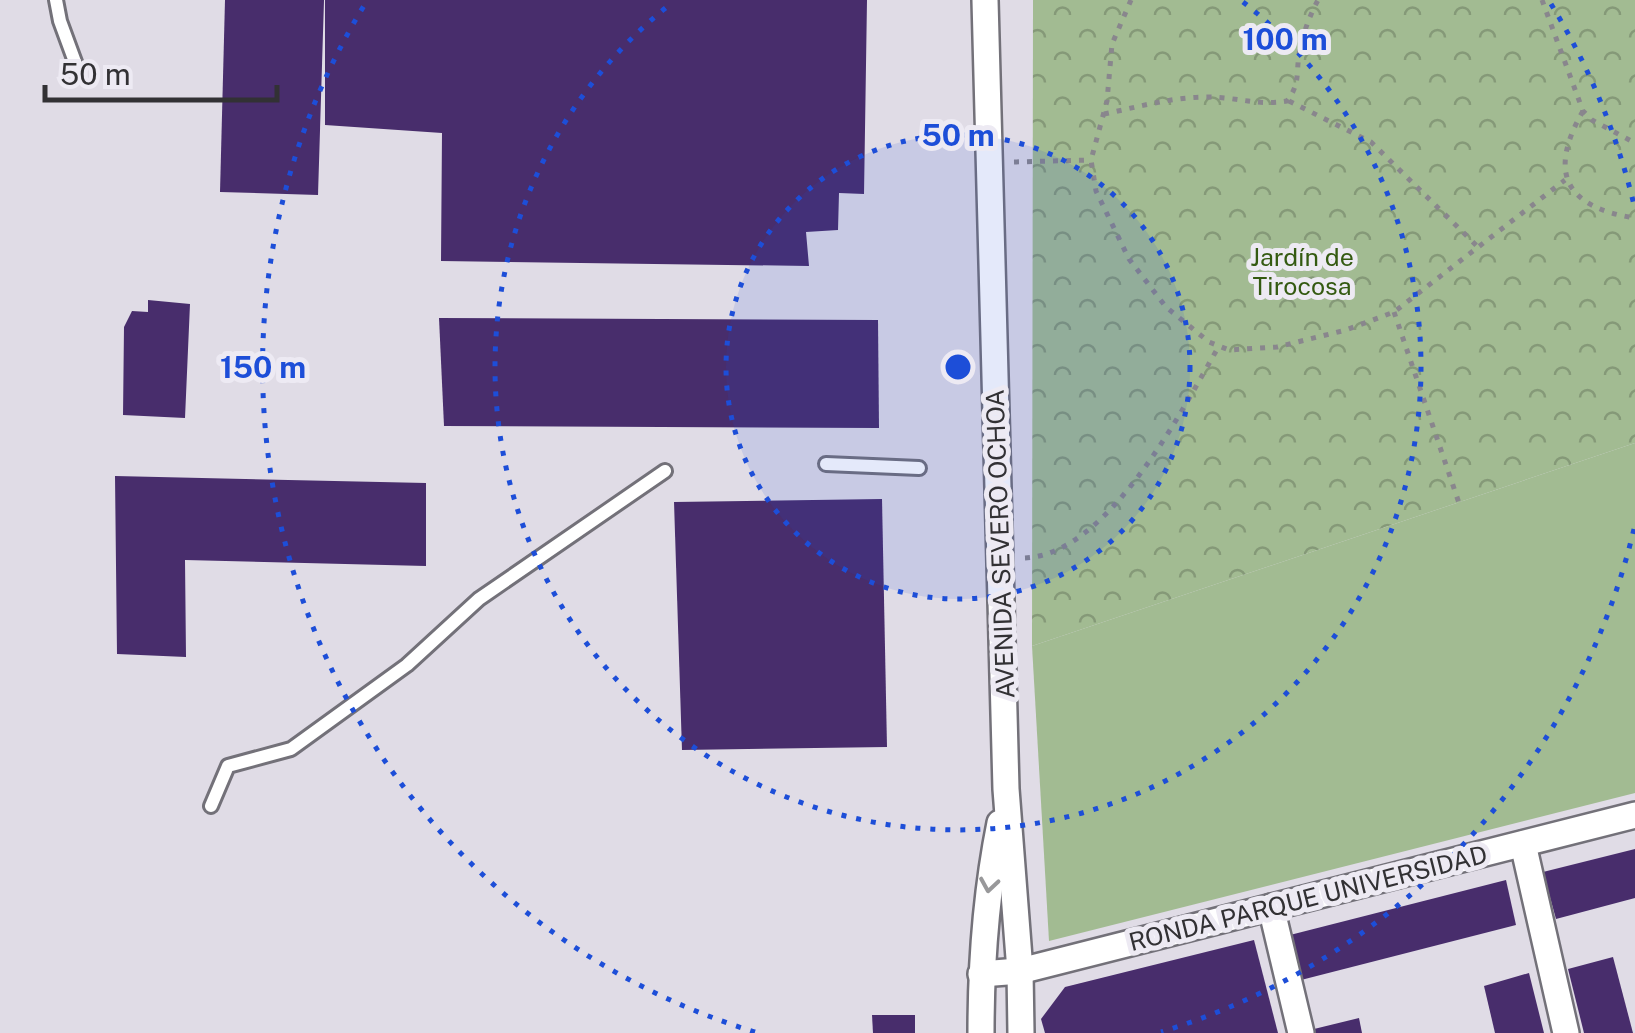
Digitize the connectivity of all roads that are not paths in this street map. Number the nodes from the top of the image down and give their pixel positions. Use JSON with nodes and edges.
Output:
{"nodes":[{"id":1,"x":56,"y":0,"type":"edge"},
{"id":2,"x":985,"y":0,"type":"edge"},
{"id":3,"x":78,"y":70,"type":"dead end"},
{"id":4,"x":826,"y":464,"type":"dead end"},
{"id":5,"x":920,"y":468,"type":"dead end"},
{"id":6,"x":665,"y":471,"type":"dead end"},
{"id":7,"x":1006,"y":789,"type":"junction"},
{"id":8,"x":211,"y":806,"type":"dead end"},
{"id":9,"x":1635,"y":815,"type":"edge"},
{"id":10,"x":1524,"y":844,"type":"junction"},
{"id":11,"x":1271,"y":908,"type":"junction"},
{"id":12,"x":1020,"y":971,"type":"junction"},
{"id":13,"x":981,"y":974,"type":"junction"},
{"id":14,"x":981,"y":1033,"type":"edge"},
{"id":15,"x":1021,"y":1033,"type":"edge"},
{"id":16,"x":1301,"y":1033,"type":"edge"},
{"id":17,"x":1566,"y":1033,"type":"edge"}],
"edges":[{"from":1,"to":3,"type":"lane"},
{"from":2,"to":7,"type":"street","name":"AVENIDA SEVERO OCHOA"},
{"from":4,"to":5,"type":"lane"},
{"from":6,"to":8,"type":"lane"},
{"from":7,"to":12,"type":"street","name":"AVENIDA SEVERO OCHOA"},
{"from":7,"to":13,"type":"street","name":"AVENIDA SEVERO OCHOA","one_way":true},
{"from":9,"to":10,"type":"street","name":"RONDA PARQUE UNIVERSIDAD"},
{"from":10,"to":11,"type":"street","name":"RONDA PARQUE UNIVERSIDAD"},
{"from":10,"to":17,"type":"street"},
{"from":11,"to":12,"type":"street","name":"RONDA PARQUE UNIVERSIDAD"},
{"from":11,"to":16,"type":"street"},
{"from":12,"to":13,"type":"street","name":"RONDA PARQUE UNIVERSIDAD"},
{"from":12,"to":15,"type":"street","name":"AVENIDA SEVERO OCHOA"},
{"from":13,"to":14,"type":"street","name":"AVENIDA SEVERO OCHOA"}]}
